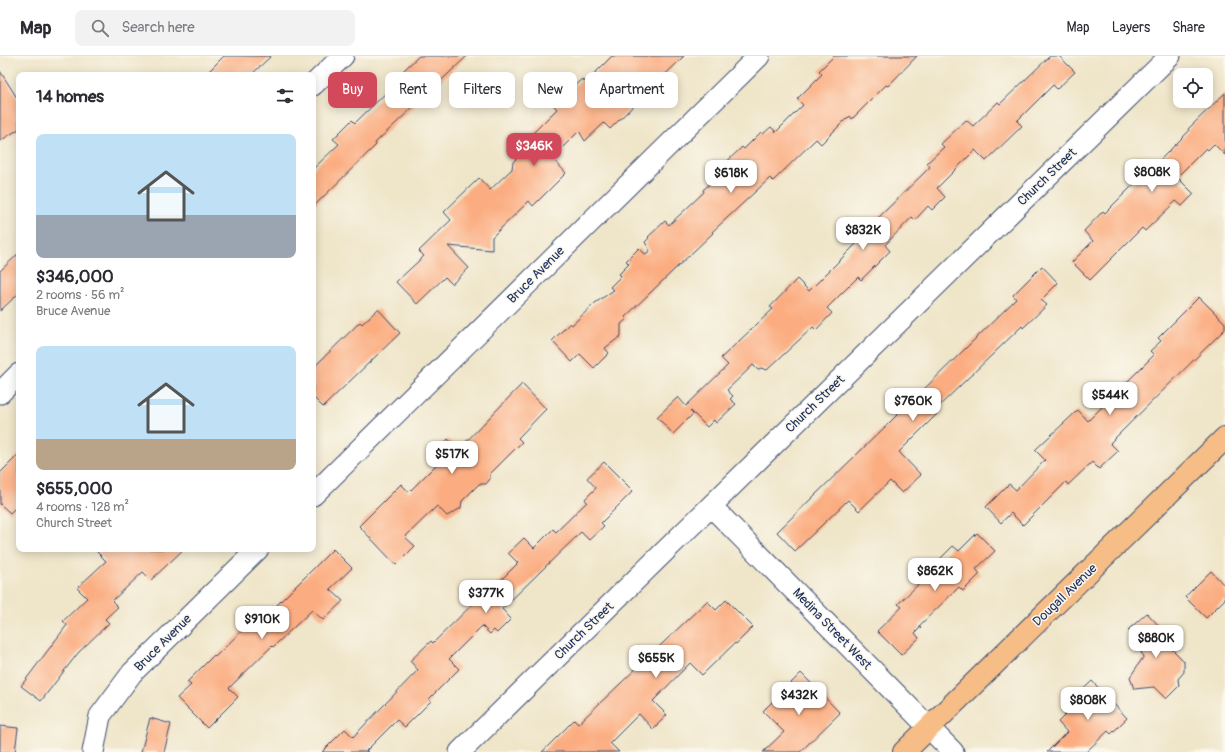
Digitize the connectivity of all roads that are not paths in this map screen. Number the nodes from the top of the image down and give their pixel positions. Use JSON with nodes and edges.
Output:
{"nodes":[{"id":1,"x":342,"y":56,"type":"edge"},
{"id":2,"x":759,"y":56,"type":"edge"},
{"id":3,"x":1170,"y":56,"type":"edge"},
{"id":4,"x":316,"y":82,"type":"edge"},
{"id":5,"x":16,"y":377,"type":"edge"},
{"id":6,"x":0,"y":393,"type":"edge"},
{"id":7,"x":1225,"y":438,"type":"edge"},
{"id":8,"x":316,"y":492,"type":"edge"},
{"id":9,"x":711,"y":506,"type":"junction"},
{"id":10,"x":255,"y":552,"type":"edge"},
{"id":11,"x":929,"y":727,"type":"junction"},
{"id":12,"x":93,"y":752,"type":"edge"},
{"id":13,"x":460,"y":752,"type":"edge"},
{"id":14,"x":904,"y":752,"type":"edge"},
{"id":15,"x":953,"y":752,"type":"edge"}],
"edges":[{"from":1,"to":4,"type":"street"},
{"from":2,"to":8,"type":"street","name":"Bruce Avenue"},
{"from":3,"to":9,"type":"street","name":"Church Street"},
{"from":5,"to":6,"type":"street"},
{"from":7,"to":11,"type":"main road","name":"Dougall Avenue"},
{"from":9,"to":11,"type":"street","name":"Medina Street West"},
{"from":9,"to":13,"type":"street","name":"Church Street"},
{"from":10,"to":12,"type":"street","name":"Bruce Avenue"},
{"from":11,"to":14,"type":"main road","name":"Dougall Avenue"},
{"from":11,"to":15,"type":"street","name":"Medina Street West"}]}
